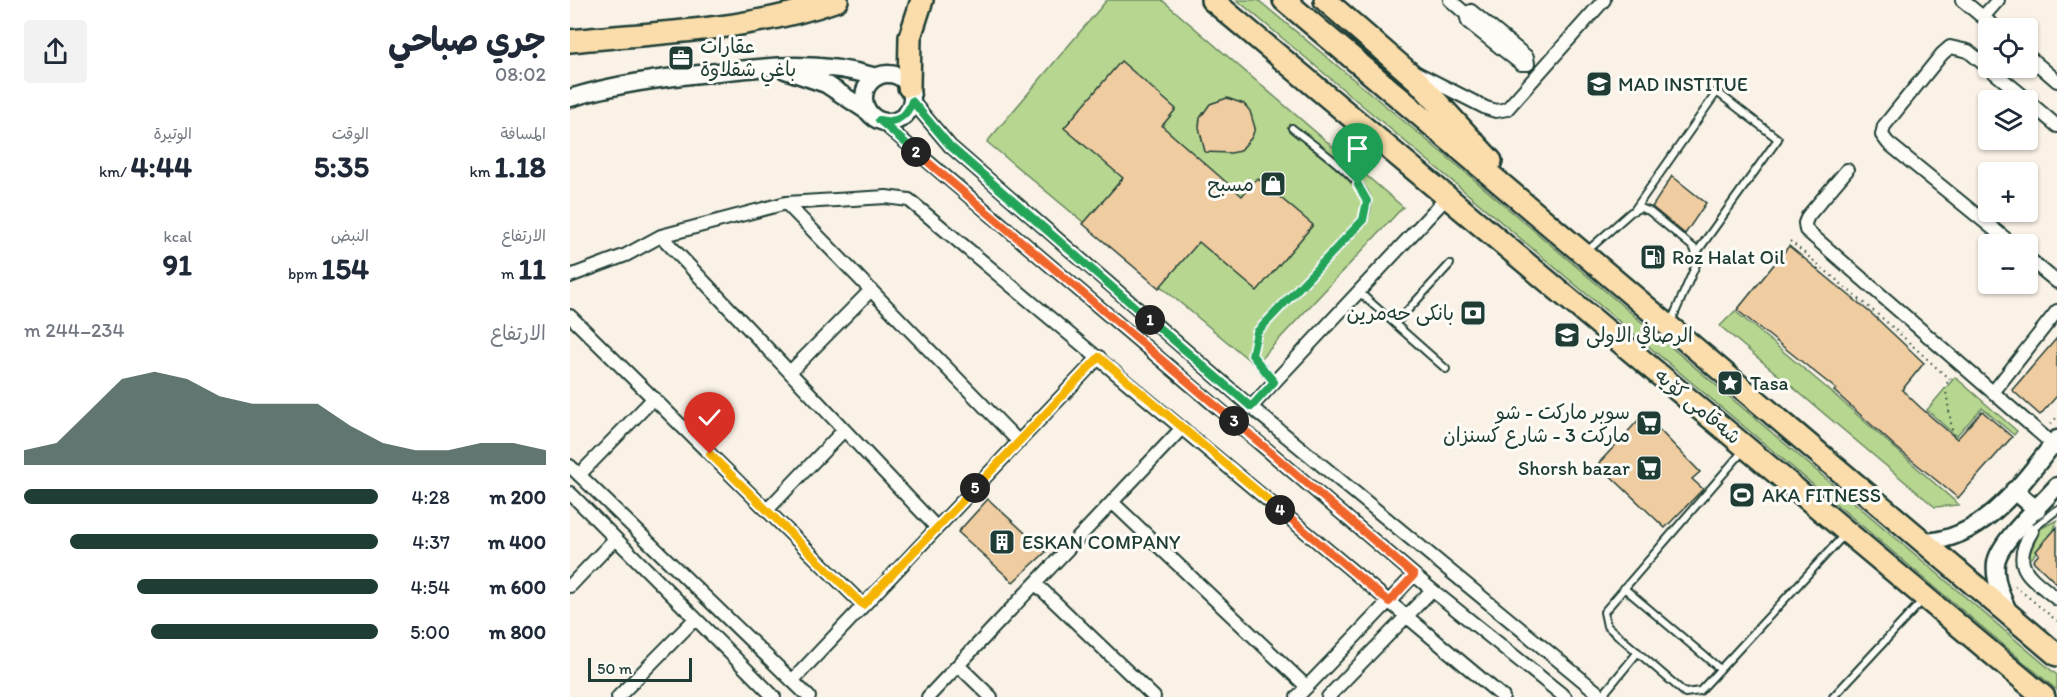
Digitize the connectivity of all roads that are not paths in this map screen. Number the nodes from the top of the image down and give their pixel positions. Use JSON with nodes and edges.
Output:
{"nodes":[{"id":1,"x":837,"y":0,"type":"edge"},
{"id":2,"x":922,"y":0,"type":"edge"},
{"id":3,"x":1206,"y":0,"type":"edge"},
{"id":4,"x":1212,"y":0,"type":"edge"},
{"id":5,"x":1284,"y":0,"type":"edge"},
{"id":6,"x":1325,"y":0,"type":"edge"},
{"id":7,"x":1450,"y":0,"type":"edge"},
{"id":8,"x":1604,"y":0,"type":"edge"},
{"id":9,"x":1962,"y":0,"type":"edge"},
{"id":10,"x":1998,"y":0,"type":"edge"},
{"id":11,"x":1230,"y":15,"type":"junction"},
{"id":12,"x":1466,"y":15,"type":"junction"},
{"id":13,"x":1983,"y":17,"type":"joint"},
{"id":14,"x":570,"y":41,"type":"edge"},
{"id":15,"x":2038,"y":65,"type":"edge"},
{"id":16,"x":763,"y":66,"type":"junction"},
{"id":17,"x":1402,"y":66,"type":"junction"},
{"id":18,"x":877,"y":77,"type":"junction"},
{"id":19,"x":2057,"y":81,"type":"edge"},
{"id":20,"x":2015,"y":90,"type":"edge"},
{"id":21,"x":910,"y":94,"type":"junction"},
{"id":22,"x":570,"y":98,"type":"edge"},
{"id":23,"x":2038,"y":110,"type":"edge"},
{"id":24,"x":873,"y":116,"type":"junction"},
{"id":25,"x":2057,"y":126,"type":"edge"},
{"id":26,"x":1292,"y":128,"type":"dead end"},
{"id":27,"x":1847,"y":170,"type":"dead end"},
{"id":28,"x":1448,"y":196,"type":"junction"},
{"id":29,"x":786,"y":203,"type":"junction"},
{"id":30,"x":1635,"y":209,"type":"junction"},
{"id":31,"x":1536,"y":213,"type":"junction"},
{"id":32,"x":2000,"y":234,"type":"edge"},
{"id":33,"x":661,"y":236,"type":"junction"},
{"id":34,"x":1697,"y":252,"type":"junction"},
{"id":35,"x":1584,"y":254,"type":"junction"},
{"id":36,"x":1450,"y":264,"type":"dead end"},
{"id":37,"x":2038,"y":266,"type":"edge"},
{"id":38,"x":570,"y":276,"type":"edge"},
{"id":39,"x":2057,"y":282,"type":"edge"},
{"id":40,"x":871,"y":290,"type":"junction"},
{"id":41,"x":1359,"y":291,"type":"junction"},
{"id":42,"x":2057,"y":311,"type":"edge"},
{"id":43,"x":570,"y":316,"type":"edge"},
{"id":44,"x":1395,"y":324,"type":"junction"},
{"id":45,"x":1670,"y":325,"type":"junction"},
{"id":46,"x":1099,"y":357,"type":"junction"},
{"id":47,"x":1446,"y":369,"type":"dead end"},
{"id":48,"x":790,"y":372,"type":"junction"},
{"id":49,"x":1274,"y":382,"type":"junction"},
{"id":50,"x":1994,"y":391,"type":"junction"},
{"id":51,"x":654,"y":399,"type":"junction"},
{"id":52,"x":1251,"y":407,"type":"junction"},
{"id":53,"x":1182,"y":428,"type":"junction"},
{"id":54,"x":844,"y":430,"type":"junction"},
{"id":55,"x":1019,"y":442,"type":"junction"},
{"id":56,"x":2056,"y":444,"type":"edge"},
{"id":57,"x":1747,"y":447,"type":"junction"},
{"id":58,"x":570,"y":466,"type":"edge"},
{"id":59,"x":579,"y":476,"type":"junction"},
{"id":60,"x":2057,"y":486,"type":"edge"},
{"id":61,"x":2014,"y":490,"type":"junction"},
{"id":62,"x":570,"y":493,"type":"edge"},
{"id":63,"x":1112,"y":502,"type":"junction"},
{"id":64,"x":766,"y":510,"type":"junction"},
{"id":65,"x":2037,"y":510,"type":"junction"},
{"id":66,"x":2057,"y":510,"type":"edge"},
{"id":67,"x":937,"y":528,"type":"junction"},
{"id":68,"x":2027,"y":528,"type":"junction"},
{"id":69,"x":1847,"y":532,"type":"junction"},
{"id":70,"x":615,"y":539,"type":"junction"},
{"id":71,"x":1924,"y":542,"type":"junction"},
{"id":72,"x":1414,"y":575,"type":"junction"},
{"id":73,"x":1036,"y":584,"type":"junction"},
{"id":74,"x":570,"y":586,"type":"edge"},
{"id":75,"x":1624,"y":588,"type":"junction"},
{"id":76,"x":1432,"y":590,"type":"junction"},
{"id":77,"x":1926,"y":597,"type":"junction"},
{"id":78,"x":2057,"y":599,"type":"edge"},
{"id":79,"x":1389,"y":602,"type":"junction"},
{"id":80,"x":863,"y":605,"type":"junction"},
{"id":81,"x":2009,"y":614,"type":"junction"},
{"id":82,"x":1406,"y":616,"type":"junction"},
{"id":83,"x":696,"y":619,"type":"junction"},
{"id":84,"x":1638,"y":652,"type":"junction"},
{"id":85,"x":2057,"y":655,"type":"edge"},
{"id":86,"x":959,"y":666,"type":"junction"},
{"id":87,"x":1720,"y":669,"type":"junction"},
{"id":88,"x":792,"y":681,"type":"junction"},
{"id":89,"x":1307,"y":687,"type":"junction"},
{"id":90,"x":1496,"y":695,"type":"edge"},
{"id":91,"x":1602,"y":696,"type":"edge"},
{"id":92,"x":618,"y":697,"type":"edge"},
{"id":93,"x":774,"y":697,"type":"edge"},
{"id":94,"x":809,"y":697,"type":"edge"},
{"id":95,"x":928,"y":697,"type":"edge"},
{"id":96,"x":991,"y":697,"type":"edge"},
{"id":97,"x":1154,"y":697,"type":"edge"},
{"id":98,"x":1297,"y":697,"type":"edge"},
{"id":99,"x":1328,"y":697,"type":"edge"},
{"id":100,"x":1565,"y":697,"type":"edge"},
{"id":101,"x":1833,"y":697,"type":"edge"},
{"id":102,"x":2044,"y":697,"type":"edge"}],
"edges":[{"from":1,"to":14,"type":"highway"},
{"from":2,"to":21,"type":"highway"},
{"from":3,"to":11,"type":"highway"},
{"from":4,"to":11,"type":"highway","name":"شەقامی کۆیە"},
{"from":5,"to":31,"type":"highway"},
{"from":6,"to":17,"type":"highway"},
{"from":7,"to":12,"type":"street"},
{"from":8,"to":17,"type":"street"},
{"from":9,"to":13,"type":"street"},
{"from":10,"to":13,"type":"street"},
{"from":11,"to":28,"type":"highway","name":"شەقامی کۆیە"},
{"from":12,"to":12,"type":"street"},
{"from":15,"to":19,"type":"street"},
{"from":16,"to":18,"type":"street"},
{"from":16,"to":22,"type":"street"},
{"from":16,"to":24,"type":"street"},
{"from":17,"to":31,"type":"highway"},
{"from":18,"to":21,"type":"street"},
{"from":18,"to":24,"type":"street"},
{"from":20,"to":32,"type":"street"},
{"from":21,"to":24,"type":"street"},
{"from":21,"to":52,"type":"street"},
{"from":23,"to":25,"type":"street"},
{"from":24,"to":72,"type":"street"},
{"from":26,"to":49,"type":"lane"},
{"from":27,"to":50,"type":"street"},
{"from":28,"to":41,"type":"street"},
{"from":28,"to":57,"type":"highway","name":"شەقامی کۆیە"},
{"from":29,"to":33,"type":"street"},
{"from":29,"to":40,"type":"street"},
{"from":29,"to":46,"type":"street"},
{"from":30,"to":34,"type":"lane"},
{"from":30,"to":34,"type":"lane"},
{"from":30,"to":35,"type":"lane"},
{"from":31,"to":35,"type":"highway"},
{"from":33,"to":38,"type":"street"},
{"from":33,"to":48,"type":"street"},
{"from":34,"to":45,"type":"lane"},
{"from":35,"to":45,"type":"highway"},
{"from":36,"to":44,"type":"lane"},
{"from":37,"to":39,"type":"street"},
{"from":40,"to":48,"type":"street"},
{"from":40,"to":55,"type":"street"},
{"from":41,"to":44,"type":"lane"},
{"from":41,"to":49,"type":"street"},
{"from":42,"to":50,"type":"street"},
{"from":43,"to":51,"type":"street"},
{"from":44,"to":47,"type":"lane"},
{"from":45,"to":71,"type":"highway"},
{"from":46,"to":53,"type":"street"},
{"from":46,"to":55,"type":"street"},
{"from":48,"to":54,"type":"street"},
{"from":49,"to":52,"type":"street"},
{"from":50,"to":56,"type":"street"},
{"from":51,"to":59,"type":"street"},
{"from":51,"to":64,"type":"street"},
{"from":52,"to":91,"type":"street"},
{"from":53,"to":63,"type":"street"},
{"from":53,"to":79,"type":"street"},
{"from":54,"to":64,"type":"street"},
{"from":54,"to":67,"type":"street"},
{"from":55,"to":67,"type":"street"},
{"from":56,"to":61,"type":"street"},
{"from":57,"to":69,"type":"highway","name":"شەقامی کۆیە"},
{"from":57,"to":75,"type":"lane"},
{"from":58,"to":59,"type":"street"},
{"from":59,"to":88,"type":"street"},
{"from":60,"to":65,"type":"street"},
{"from":61,"to":65,"type":"street"},
{"from":61,"to":71,"type":"street"},
{"from":62,"to":70,"type":"street"},
{"from":63,"to":73,"type":"street"},
{"from":63,"to":89,"type":"street"},
{"from":64,"to":80,"type":"street"},
{"from":65,"to":68,"type":"street"},
{"from":66,"to":68,"type":"lane"},
{"from":67,"to":80,"type":"street"},
{"from":68,"to":78,"type":"street"},
{"from":68,"to":81,"type":"street"},
{"from":69,"to":77,"type":"highway","name":"شەقامی کۆیە"},
{"from":69,"to":87,"type":"lane"},
{"from":70,"to":74,"type":"street"},
{"from":70,"to":83,"type":"street"},
{"from":71,"to":81,"type":"highway"},
{"from":72,"to":76,"type":"street"},
{"from":72,"to":79,"type":"street"},
{"from":73,"to":86,"type":"street"},
{"from":73,"to":97,"type":"street"},
{"from":75,"to":84,"type":"lane"},
{"from":75,"to":87,"type":"lane"},
{"from":76,"to":82,"type":"street"},
{"from":76,"to":100,"type":"street"},
{"from":77,"to":101,"type":"lane"},
{"from":77,"to":102,"type":"highway","name":"شەقامی کۆیە"},
{"from":79,"to":82,"type":"street"},
{"from":79,"to":89,"type":"street"},
{"from":80,"to":88,"type":"street"},
{"from":81,"to":85,"type":"highway"},
{"from":82,"to":90,"type":"street"},
{"from":82,"to":99,"type":"street"},
{"from":83,"to":92,"type":"street"},
{"from":83,"to":93,"type":"street"},
{"from":84,"to":87,"type":"lane"},
{"from":84,"to":91,"type":"lane"},
{"from":86,"to":95,"type":"street"},
{"from":86,"to":96,"type":"street"},
{"from":88,"to":94,"type":"street"},
{"from":89,"to":98,"type":"street"}]}
